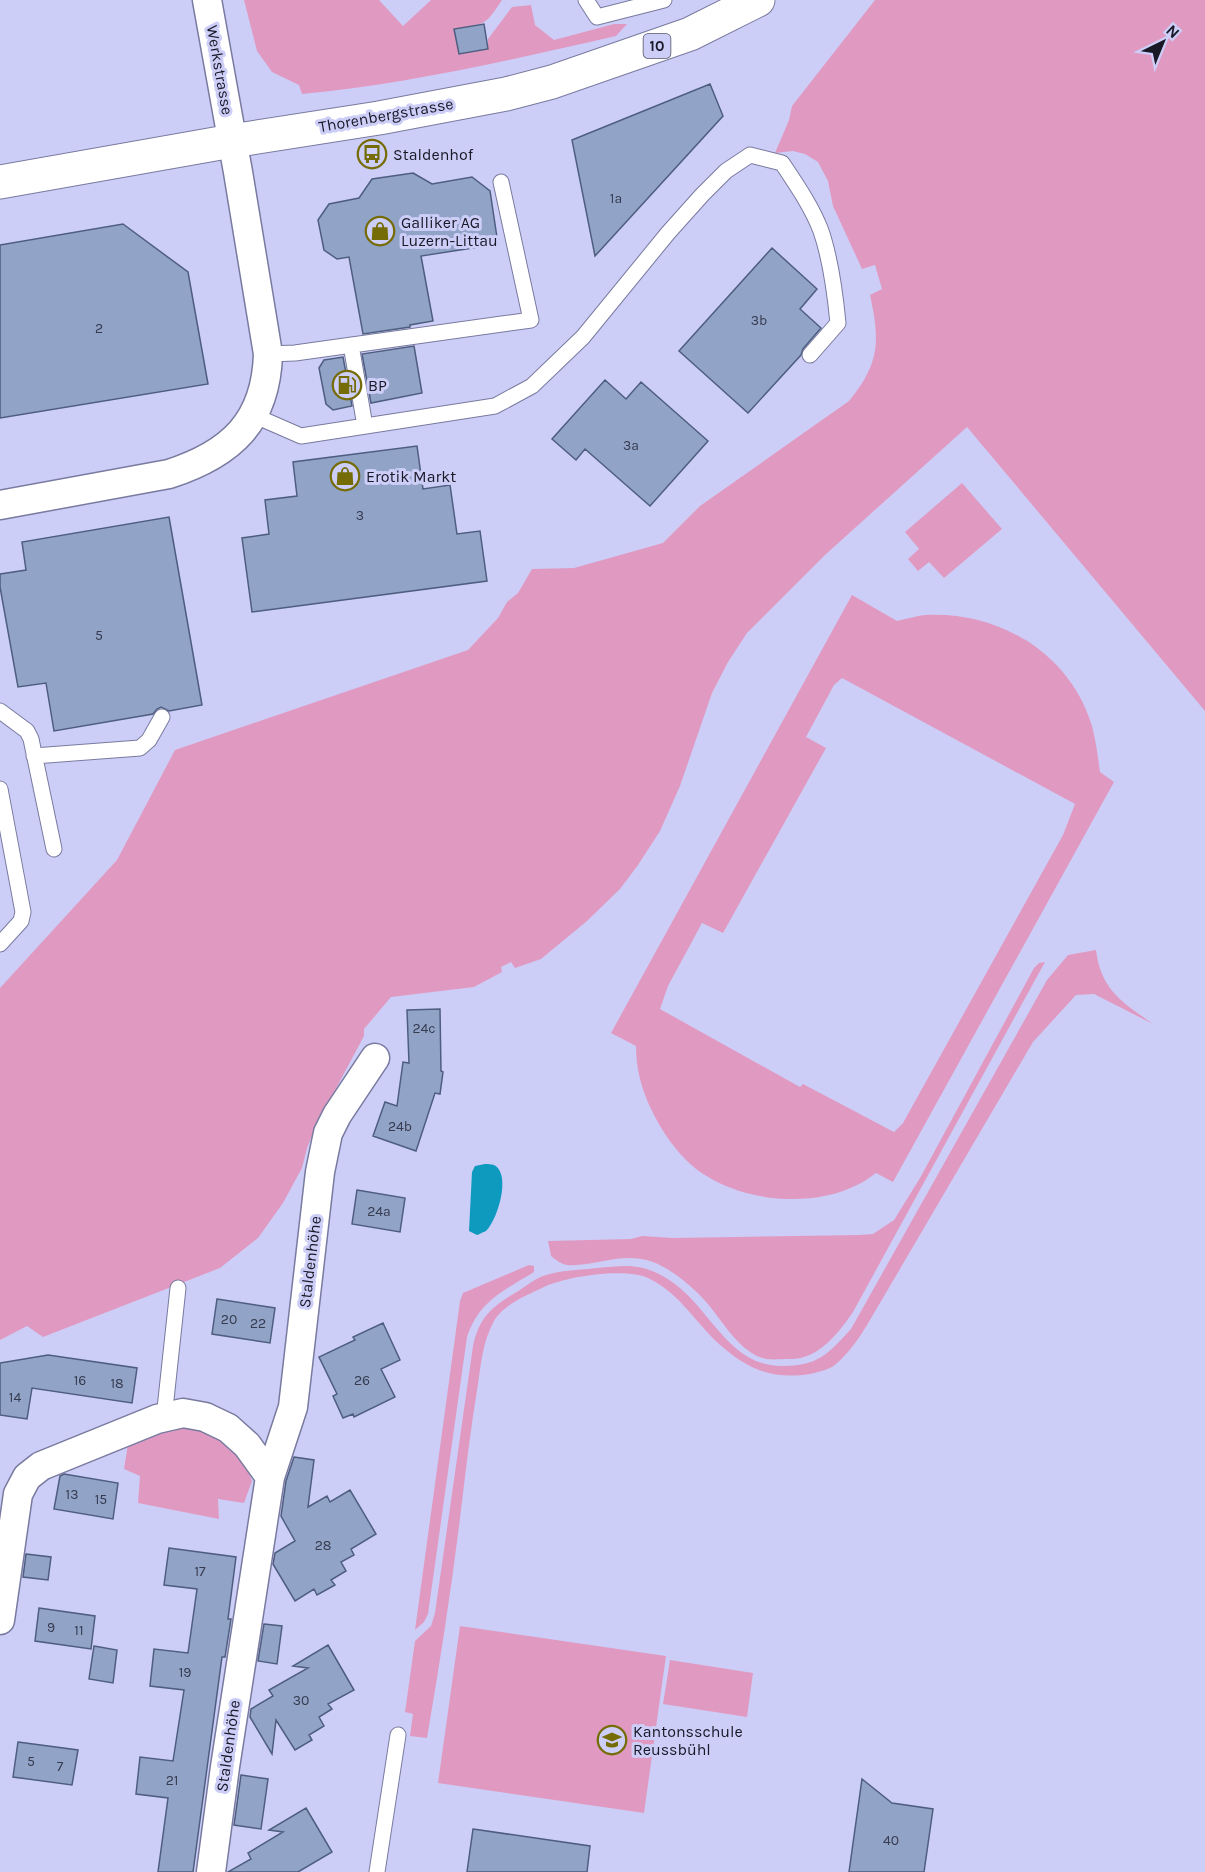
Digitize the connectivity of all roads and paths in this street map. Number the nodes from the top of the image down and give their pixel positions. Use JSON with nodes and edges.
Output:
{"nodes":[{"id":1,"x":207,"y":0,"type":"edge"},
{"id":2,"x":586,"y":0,"type":"edge"},
{"id":3,"x":664,"y":0,"type":"edge"},
{"id":4,"x":758,"y":0,"type":"edge"},
{"id":5,"x":232,"y":141,"type":"junction"},
{"id":6,"x":0,"y":182,"type":"edge"},
{"id":7,"x":501,"y":182,"type":"dead end"},
{"id":8,"x":351,"y":345,"type":"junction"},
{"id":9,"x":268,"y":354,"type":"junction"},
{"id":10,"x":810,"y":355,"type":"dead end"},
{"id":11,"x":253,"y":415,"type":"junction"},
{"id":12,"x":365,"y":426,"type":"junction"},
{"id":13,"x":0,"y":506,"type":"edge"},
{"id":14,"x":0,"y":711,"type":"edge"},
{"id":15,"x":162,"y":717,"type":"dead end"},
{"id":16,"x":34,"y":756,"type":"junction"},
{"id":17,"x":0,"y":789,"type":"edge"},
{"id":18,"x":54,"y":849,"type":"dead end"},
{"id":19,"x":0,"y":944,"type":"edge"},
{"id":20,"x":375,"y":1058,"type":"dead end"},
{"id":21,"x":178,"y":1288,"type":"dead end"},
{"id":22,"x":164,"y":1418,"type":"junction"},
{"id":23,"x":270,"y":1477,"type":"junction"},
{"id":24,"x":9,"y":1493,"type":"edge"},
{"id":25,"x":0,"y":1620,"type":"edge"},
{"id":26,"x":398,"y":1735,"type":"dead end"},
{"id":27,"x":211,"y":1872,"type":"edge"},
{"id":28,"x":377,"y":1872,"type":"edge"}],
"edges":[{"from":1,"to":5,"type":"street","name":"Werkstrasse"},
{"from":2,"to":3,"type":"lane"},
{"from":4,"to":5,"type":"main road","name":"Thorenbergstrasse","number":"10"},
{"from":5,"to":6,"type":"main road","name":"Thorenbergstrasse","number":"10"},
{"from":5,"to":9,"type":"street"},
{"from":7,"to":8,"type":"lane"},
{"from":8,"to":9,"type":"lane"},
{"from":8,"to":12,"type":"lane"},
{"from":9,"to":11,"type":"street"},
{"from":10,"to":12,"type":"lane"},
{"from":11,"to":12,"type":"lane"},
{"from":11,"to":13,"type":"street"},
{"from":14,"to":16,"type":"lane"},
{"from":15,"to":16,"type":"lane"},
{"from":16,"to":18,"type":"lane"},
{"from":17,"to":19,"type":"lane"},
{"from":20,"to":23,"type":"street","name":"Staldenhöhe"},
{"from":21,"to":22,"type":"lane"},
{"from":22,"to":23,"type":"street"},
{"from":22,"to":24,"type":"street"},
{"from":23,"to":27,"type":"street","name":"Staldenhöhe"},
{"from":24,"to":25,"type":"street"},
{"from":26,"to":28,"type":"lane"}]}
